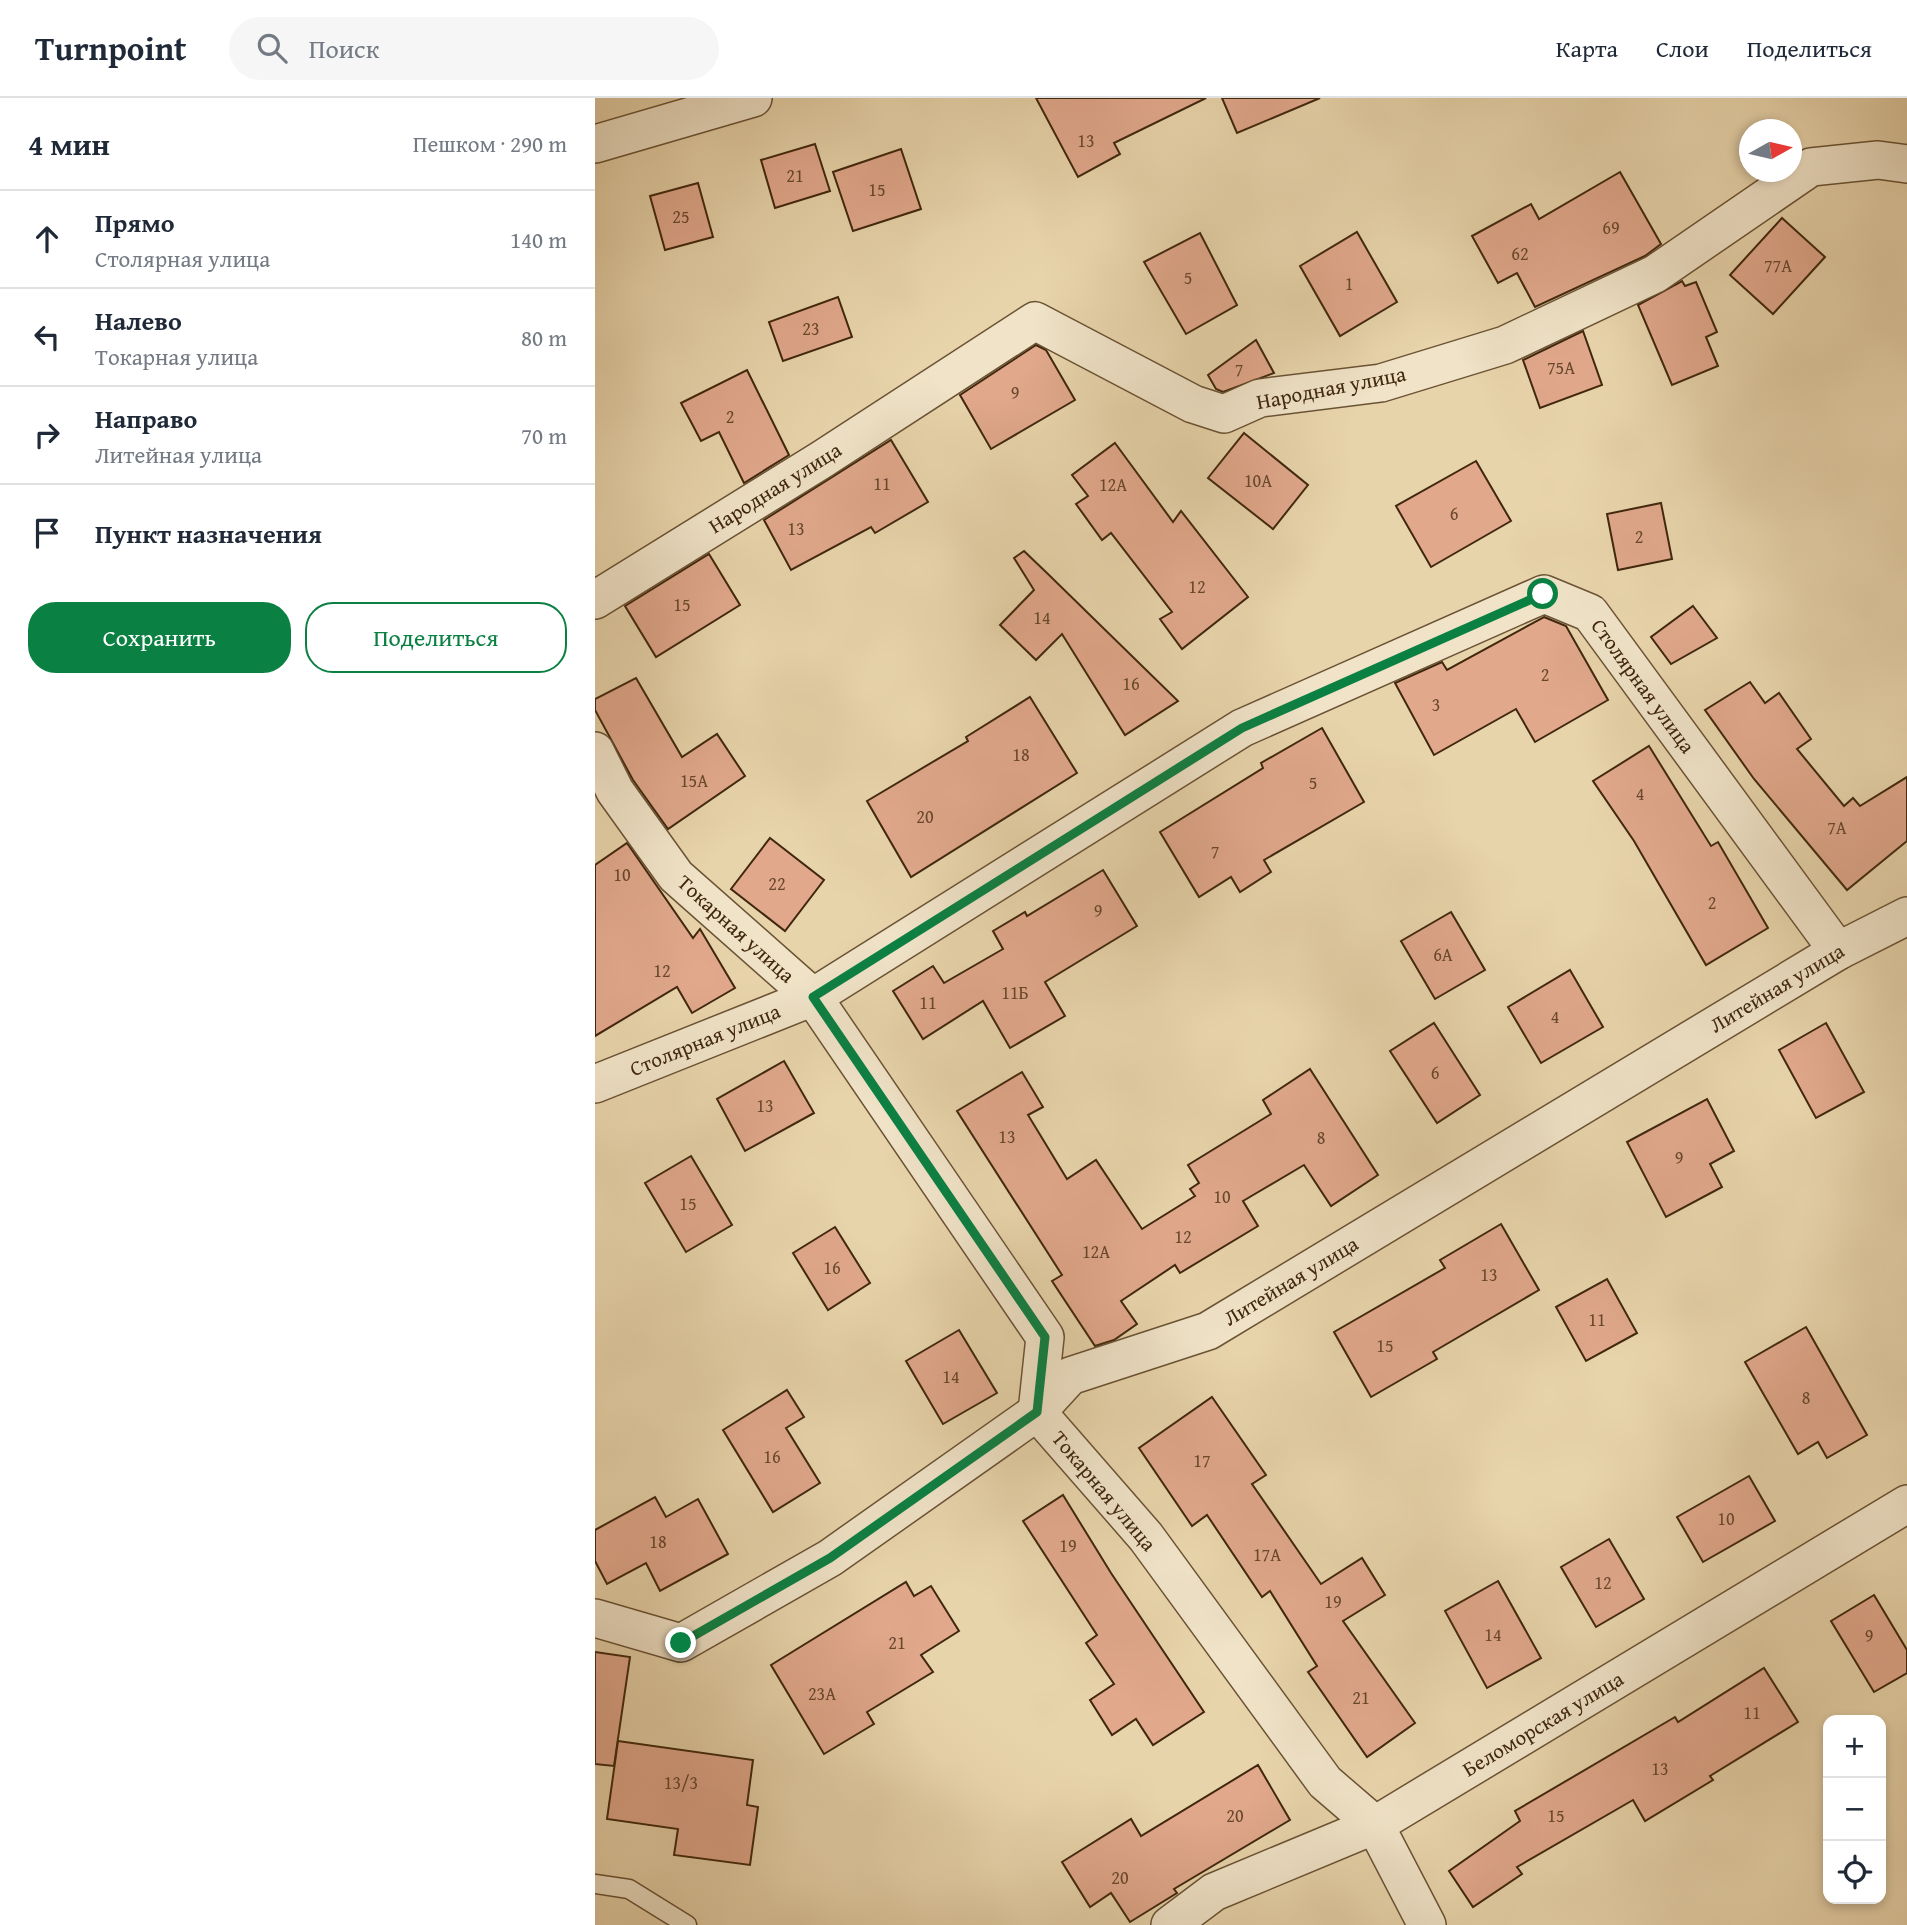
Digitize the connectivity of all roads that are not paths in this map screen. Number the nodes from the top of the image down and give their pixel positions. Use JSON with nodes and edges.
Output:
{"nodes":[{"id":1,"x":743,"y":99,"type":"edge"},
{"id":2,"x":595,"y":144,"type":"edge"},
{"id":3,"x":1907,"y":164,"type":"edge"},
{"id":4,"x":595,"y":600,"type":"edge"},
{"id":5,"x":595,"y":751,"type":"edge"},
{"id":6,"x":1907,"y":916,"type":"edge"},
{"id":7,"x":1838,"y":951,"type":"junction"},
{"id":8,"x":813,"y":997,"type":"junction"},
{"id":9,"x":595,"y":1084,"type":"edge"},
{"id":10,"x":1037,"y":1412,"type":"junction"},
{"id":11,"x":1907,"y":1504,"type":"edge"},
{"id":12,"x":595,"y":1618,"type":"edge"},
{"id":13,"x":1375,"y":1825,"type":"junction"},
{"id":14,"x":595,"y":1884,"type":"edge"},
{"id":15,"x":687,"y":1925,"type":"edge"},
{"id":16,"x":1170,"y":1925,"type":"edge"},
{"id":17,"x":1427,"y":1925,"type":"edge"}],
"edges":[{"from":1,"to":2,"type":"street"},
{"from":3,"to":4,"type":"street","name":"Народная улица"},
{"from":5,"to":8,"type":"street","name":"Токарная улица"},
{"from":6,"to":7,"type":"street","name":"Литейная улица"},
{"from":7,"to":8,"type":"street","name":"Столярная улица"},
{"from":7,"to":10,"type":"street","name":"Литейная улица"},
{"from":8,"to":9,"type":"street","name":"Столярная улица"},
{"from":8,"to":10,"type":"street","name":"Токарная улица"},
{"from":10,"to":12,"type":"street","name":"Литейная улица"},
{"from":10,"to":13,"type":"street","name":"Токарная улица"},
{"from":11,"to":13,"type":"street","name":"Беломорская улица"},
{"from":13,"to":16,"type":"street","name":"Беломорская улица"},
{"from":13,"to":17,"type":"street","name":"Токарная улица"},
{"from":14,"to":15,"type":"lane"}]}
